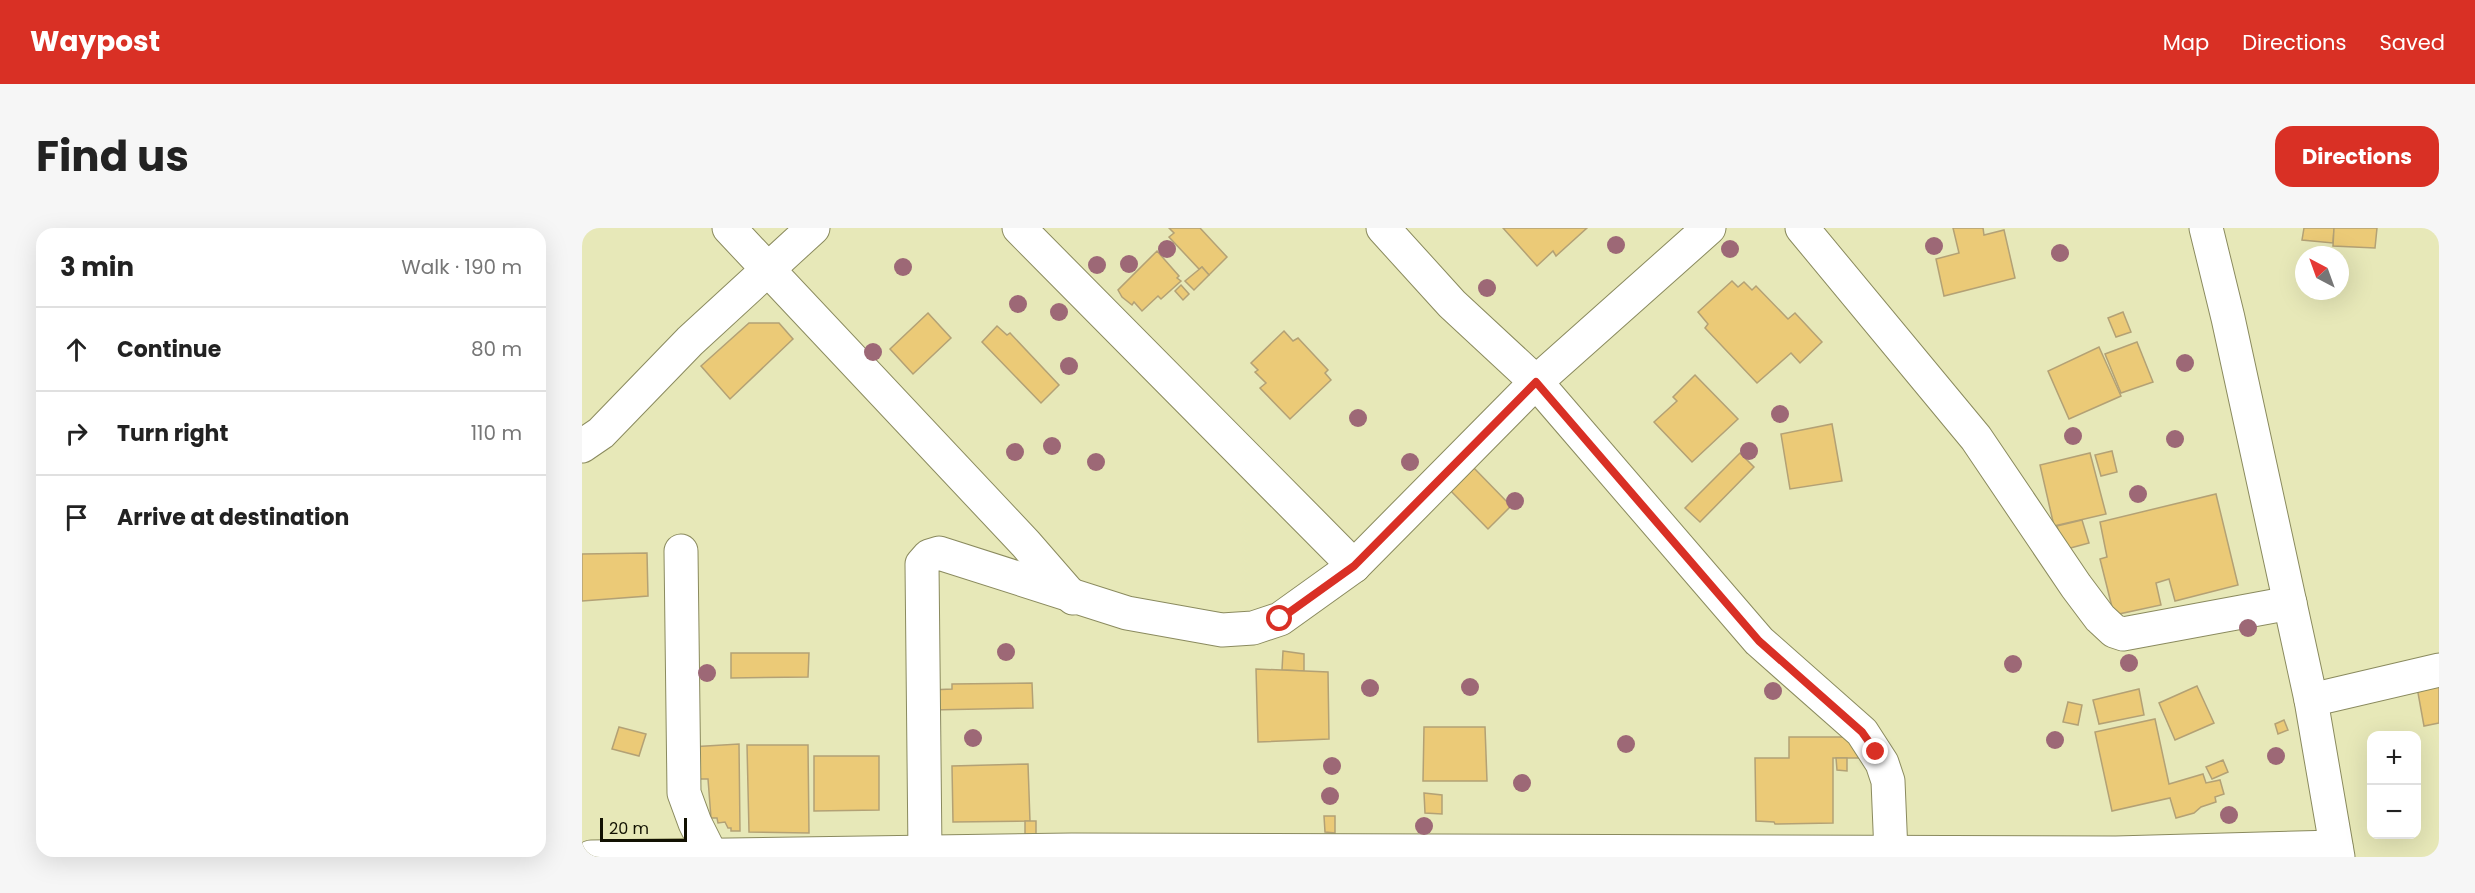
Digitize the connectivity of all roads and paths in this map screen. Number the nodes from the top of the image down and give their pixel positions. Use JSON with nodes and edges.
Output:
{"nodes":[{"id":1,"x":729,"y":228,"type":"edge"},
{"id":2,"x":813,"y":228,"type":"edge"},
{"id":3,"x":1019,"y":228,"type":"edge"},
{"id":4,"x":1383,"y":228,"type":"edge"},
{"id":5,"x":1709,"y":228,"type":"edge"},
{"id":6,"x":1802,"y":228,"type":"edge"},
{"id":7,"x":2206,"y":228,"type":"edge"},
{"id":8,"x":769,"y":269,"type":"junction"},
{"id":9,"x":1536,"y":382,"type":"junction"},
{"id":10,"x":582,"y":446,"type":"edge"},
{"id":11,"x":681,"y":551,"type":"dead end"},
{"id":12,"x":1354,"y":566,"type":"junction"},
{"id":13,"x":1074,"y":598,"type":"junction"},
{"id":14,"x":2290,"y":603,"type":"junction"},
{"id":15,"x":2439,"y":670,"type":"edge"},
{"id":16,"x":2311,"y":700,"type":"junction"},
{"id":17,"x":925,"y":852,"type":"junction"},
{"id":18,"x":2337,"y":852,"type":"edge"},
{"id":19,"x":1891,"y":853,"type":"junction"},
{"id":20,"x":1202,"y":854,"type":"edge"},
{"id":21,"x":591,"y":857,"type":"edge"},
{"id":22,"x":712,"y":857,"type":"edge"}],
"edges":[{"from":1,"to":8,"type":"street"},
{"from":2,"to":8,"type":"street"},
{"from":3,"to":12,"type":"street"},
{"from":4,"to":9,"type":"street"},
{"from":5,"to":9,"type":"street"},
{"from":6,"to":14,"type":"street"},
{"from":7,"to":14,"type":"street"},
{"from":8,"to":10,"type":"street"},
{"from":8,"to":13,"type":"street"},
{"from":9,"to":12,"type":"street"},
{"from":9,"to":19,"type":"street"},
{"from":11,"to":22,"type":"street"},
{"from":12,"to":13,"type":"street"},
{"from":13,"to":17,"type":"street"},
{"from":14,"to":16,"type":"street"},
{"from":15,"to":16,"type":"street"},
{"from":16,"to":18,"type":"street"},
{"from":17,"to":20,"type":"street"},
{"from":17,"to":22,"type":"street"},
{"from":18,"to":19,"type":"street"},
{"from":19,"to":20,"type":"street"},
{"from":21,"to":22,"type":"street"}]}
